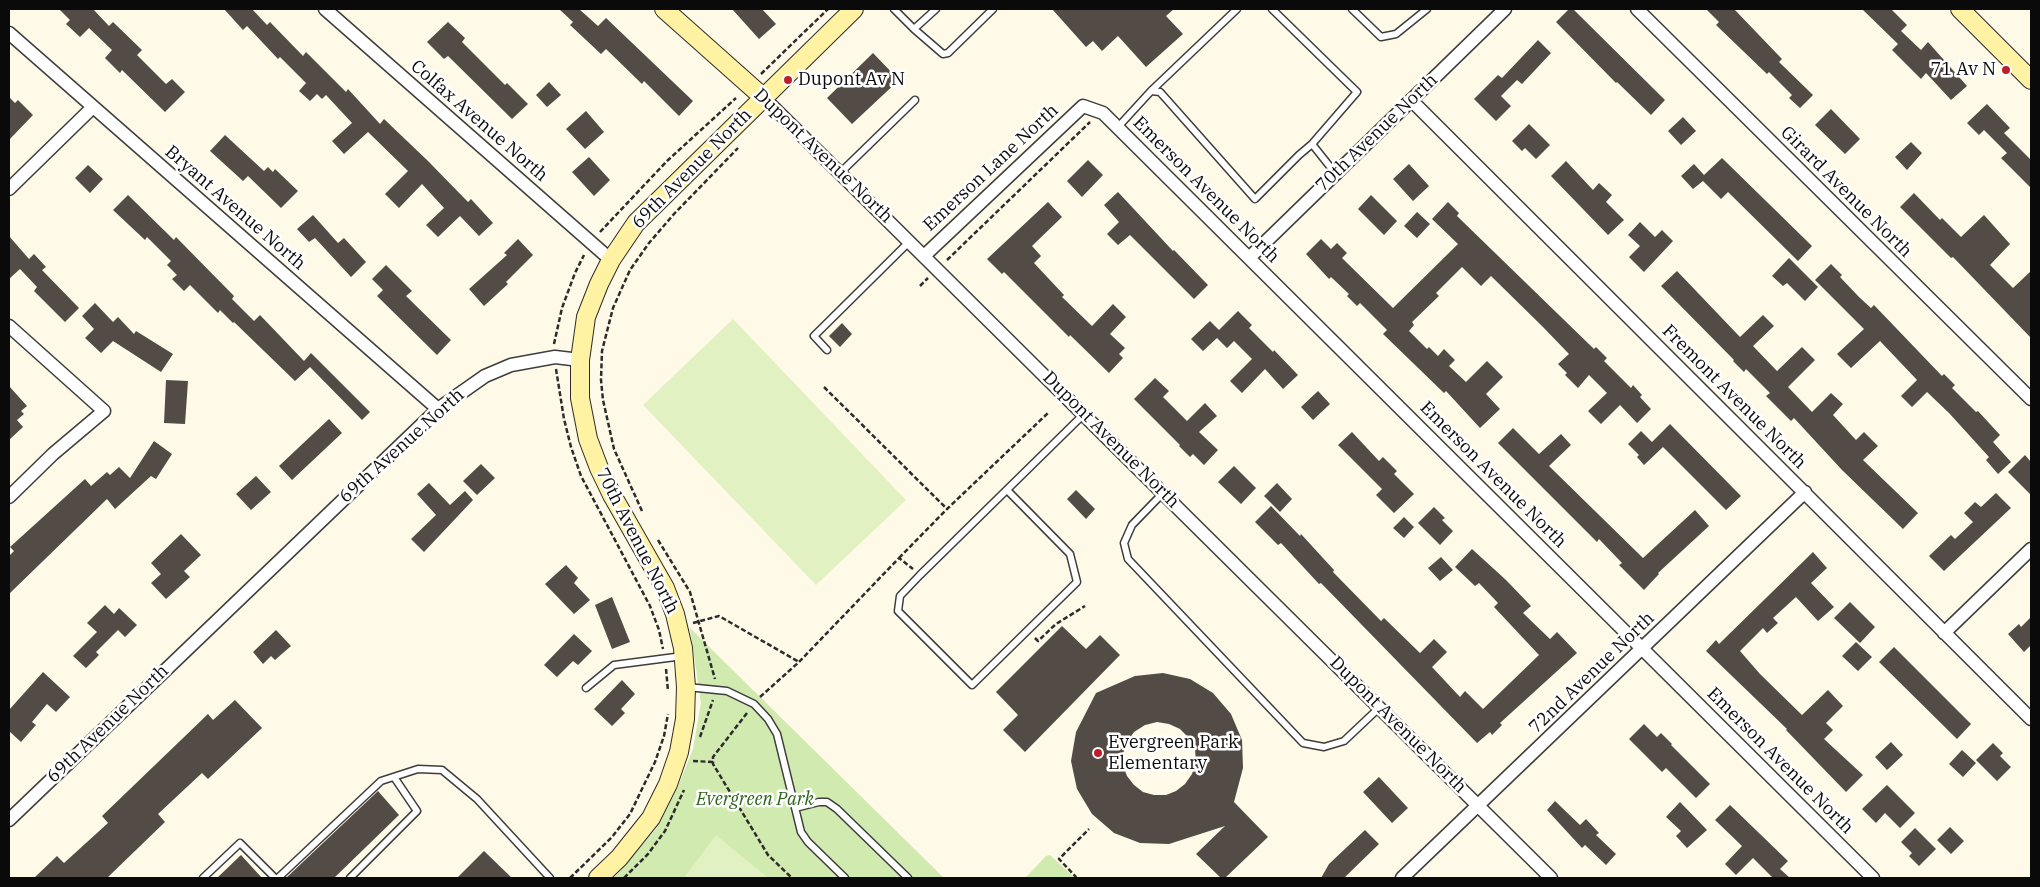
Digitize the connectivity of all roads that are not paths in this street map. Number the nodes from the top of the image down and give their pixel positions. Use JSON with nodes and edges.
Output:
{"nodes":[{"id":1,"x":325,"y":9,"type":"edge"},
{"id":2,"x":664,"y":9,"type":"edge"},
{"id":3,"x":854,"y":9,"type":"edge"},
{"id":4,"x":894,"y":9,"type":"edge"},
{"id":5,"x":936,"y":9,"type":"edge"},
{"id":6,"x":993,"y":9,"type":"edge"},
{"id":7,"x":1237,"y":9,"type":"edge"},
{"id":8,"x":1272,"y":9,"type":"edge"},
{"id":9,"x":1352,"y":9,"type":"edge"},
{"id":10,"x":1427,"y":9,"type":"edge"},
{"id":11,"x":1505,"y":9,"type":"edge"},
{"id":12,"x":1637,"y":9,"type":"edge"},
{"id":13,"x":1960,"y":9,"type":"edge"},
{"id":14,"x":914,"y":29,"type":"junction"},
{"id":15,"x":9,"y":33,"type":"edge"},
{"id":16,"x":2031,"y":80,"type":"edge"},
{"id":17,"x":1151,"y":91,"type":"junction"},
{"id":18,"x":764,"y":98,"type":"junction"},
{"id":19,"x":915,"y":100,"type":"dead end"},
{"id":20,"x":1411,"y":100,"type":"junction"},
{"id":21,"x":1083,"y":106,"type":"joint"},
{"id":22,"x":93,"y":107,"type":"junction"},
{"id":23,"x":1118,"y":127,"type":"junction"},
{"id":24,"x":1312,"y":144,"type":"junction"},
{"id":25,"x":840,"y":173,"type":"junction"},
{"id":26,"x":1336,"y":173,"type":"junction"},
{"id":27,"x":9,"y":189,"type":"edge"},
{"id":28,"x":910,"y":241,"type":"junction"},
{"id":29,"x":924,"y":256,"type":"junction"},
{"id":30,"x":1249,"y":258,"type":"junction"},
{"id":31,"x":611,"y":260,"type":"junction"},
{"id":32,"x":9,"y":326,"type":"edge"},
{"id":33,"x":827,"y":350,"type":"dead end"},
{"id":34,"x":580,"y":360,"type":"junction"},
{"id":35,"x":2031,"y":399,"type":"edge"},
{"id":36,"x":438,"y":409,"type":"junction"},
{"id":37,"x":1084,"y":414,"type":"junction"},
{"id":38,"x":1007,"y":490,"type":"junction"},
{"id":39,"x":1164,"y":492,"type":"junction"},
{"id":40,"x":1805,"y":492,"type":"junction"},
{"id":41,"x":9,"y":497,"type":"edge"},
{"id":42,"x":2031,"y":549,"type":"edge"},
{"id":43,"x":1944,"y":633,"type":"junction"},
{"id":44,"x":1642,"y":648,"type":"junction"},
{"id":45,"x":684,"y":656,"type":"junction"},
{"id":46,"x":686,"y":687,"type":"junction"},
{"id":47,"x":586,"y":688,"type":"dead end"},
{"id":48,"x":1380,"y":707,"type":"junction"},
{"id":49,"x":2031,"y":719,"type":"edge"},
{"id":50,"x":394,"y":777,"type":"junction"},
{"id":51,"x":1478,"y":806,"type":"junction"},
{"id":52,"x":795,"y":808,"type":"junction"},
{"id":53,"x":9,"y":820,"type":"edge"},
{"id":54,"x":203,"y":878,"type":"edge"},
{"id":55,"x":274,"y":878,"type":"edge"},
{"id":56,"x":278,"y":878,"type":"edge"},
{"id":57,"x":350,"y":878,"type":"edge"},
{"id":58,"x":550,"y":878,"type":"edge"},
{"id":59,"x":598,"y":878,"type":"edge"},
{"id":60,"x":845,"y":878,"type":"edge"},
{"id":61,"x":908,"y":878,"type":"edge"},
{"id":62,"x":1402,"y":878,"type":"edge"},
{"id":63,"x":1551,"y":878,"type":"edge"},
{"id":64,"x":1874,"y":878,"type":"edge"}],
"edges":[{"from":1,"to":31,"type":"street","name":"Colfax Avenue North"},
{"from":2,"to":18,"type":"street","name":"Dupont Avenue North"},
{"from":3,"to":18,"type":"street","name":"69th Avenue North"},
{"from":4,"to":14,"type":"lane"},
{"from":5,"to":14,"type":"lane"},
{"from":6,"to":14,"type":"lane"},
{"from":7,"to":17,"type":"lane"},
{"from":8,"to":24,"type":"lane"},
{"from":9,"to":10,"type":"lane"},
{"from":11,"to":20,"type":"street","name":"70th Avenue North"},
{"from":12,"to":35,"type":"street","name":"Girard Avenue North"},
{"from":13,"to":16,"type":"street"},
{"from":15,"to":22,"type":"street","name":"Bryant Avenue North"},
{"from":17,"to":23,"type":"lane"},
{"from":17,"to":24,"type":"lane"},
{"from":18,"to":25,"type":"street","name":"Dupont Avenue North"},
{"from":18,"to":31,"type":"street","name":"69th Avenue North"},
{"from":19,"to":25,"type":"lane"},
{"from":20,"to":26,"type":"street","name":"70th Avenue North"},
{"from":20,"to":40,"type":"street","name":"Fremont Avenue North"},
{"from":21,"to":23,"type":"street","name":"Emerson Avenue North"},
{"from":21,"to":29,"type":"street","name":"Emerson Lane North"},
{"from":22,"to":27,"type":"street"},
{"from":22,"to":36,"type":"street","name":"Bryant Avenue North"},
{"from":23,"to":30,"type":"street","name":"Emerson Avenue North"},
{"from":24,"to":26,"type":"lane"},
{"from":25,"to":28,"type":"street","name":"Dupont Avenue North"},
{"from":26,"to":30,"type":"street","name":"70th Avenue North"},
{"from":28,"to":29,"type":"street","name":"Dupont Avenue North"},
{"from":28,"to":33,"type":"lane"},
{"from":29,"to":37,"type":"street","name":"Dupont Avenue North"},
{"from":30,"to":44,"type":"street","name":"Emerson Avenue North"},
{"from":31,"to":34,"type":"street","name":"69th Avenue North"},
{"from":32,"to":41,"type":"street"},
{"from":34,"to":36,"type":"street","name":"69th Avenue North"},
{"from":34,"to":45,"type":"street","name":"70th Avenue North"},
{"from":36,"to":53,"type":"street","name":"69th Avenue North"},
{"from":37,"to":38,"type":"lane"},
{"from":37,"to":39,"type":"street","name":"Dupont Avenue North"},
{"from":38,"to":38,"type":"lane"},
{"from":39,"to":48,"type":"street","name":"Dupont Avenue North"},
{"from":39,"to":48,"type":"lane"},
{"from":40,"to":43,"type":"street","name":"Fremont Avenue North"},
{"from":40,"to":44,"type":"street","name":"72nd Avenue North"},
{"from":42,"to":43,"type":"street"},
{"from":43,"to":49,"type":"street","name":"Fremont Avenue North"},
{"from":44,"to":51,"type":"street","name":"72nd Avenue North"},
{"from":44,"to":64,"type":"street","name":"Emerson Avenue North"},
{"from":45,"to":46,"type":"street","name":"70th Avenue North"},
{"from":45,"to":47,"type":"lane"},
{"from":46,"to":52,"type":"lane"},
{"from":46,"to":59,"type":"street","name":"70th Avenue North"},
{"from":48,"to":51,"type":"street","name":"Dupont Avenue North"},
{"from":50,"to":56,"type":"lane"},
{"from":50,"to":57,"type":"lane"},
{"from":50,"to":58,"type":"lane"},
{"from":51,"to":62,"type":"street","name":"72nd Avenue North"},
{"from":51,"to":63,"type":"street","name":"Dupont Avenue North"},
{"from":52,"to":60,"type":"lane"},
{"from":52,"to":61,"type":"lane"},
{"from":54,"to":55,"type":"lane"}]}
